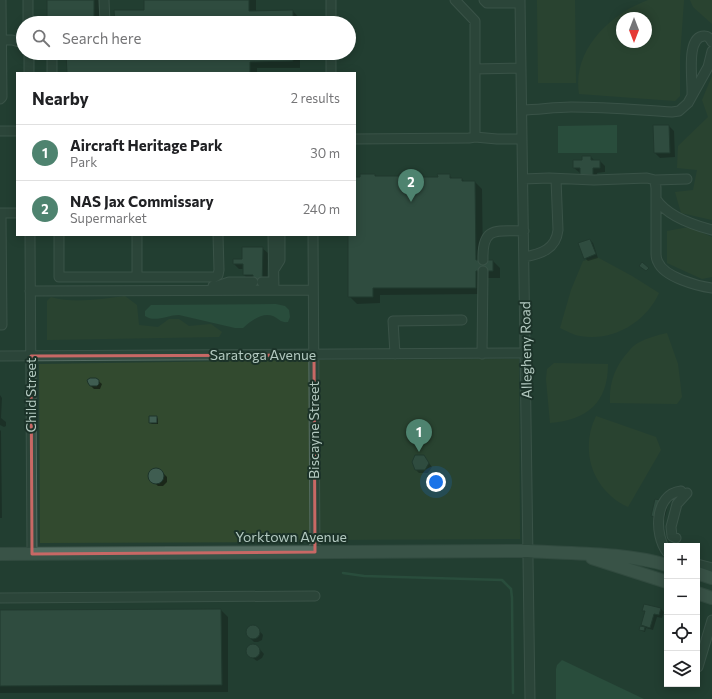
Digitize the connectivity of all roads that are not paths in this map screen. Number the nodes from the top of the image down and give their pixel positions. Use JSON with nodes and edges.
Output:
{"nodes":[{"id":1,"x":1,"y":0,"type":"edge"},
{"id":2,"x":28,"y":0,"type":"edge"},
{"id":3,"x":104,"y":0,"type":"edge"},
{"id":4,"x":331,"y":0,"type":"edge"},
{"id":5,"x":454,"y":0,"type":"edge"},
{"id":6,"x":484,"y":0,"type":"edge"},
{"id":7,"x":520,"y":1,"type":"edge"},
{"id":8,"x":28,"y":16,"type":"edge"},
{"id":9,"x":105,"y":16,"type":"edge"},
{"id":10,"x":331,"y":16,"type":"edge"},
{"id":11,"x":1,"y":35,"type":"edge"},
{"id":12,"x":16,"y":41,"type":"edge"},
{"id":13,"x":712,"y":42,"type":"edge"},
{"id":14,"x":712,"y":51,"type":"edge"},
{"id":15,"x":29,"y":60,"type":"edge"},
{"id":16,"x":52,"y":60,"type":"edge"},
{"id":17,"x":331,"y":60,"type":"edge"},
{"id":18,"x":521,"y":68,"type":"junction"},
{"id":19,"x":475,"y":69,"type":"junction"},
{"id":20,"x":29,"y":72,"type":"edge"},
{"id":21,"x":52,"y":72,"type":"edge"},
{"id":22,"x":331,"y":72,"type":"edge"},
{"id":23,"x":692,"y":95,"type":"junction"},
{"id":24,"x":0,"y":99,"type":"edge"},
{"id":25,"x":522,"y":110,"type":"junction"},
{"id":26,"x":0,"y":131,"type":"edge"},
{"id":27,"x":16,"y":131,"type":"edge"},
{"id":28,"x":475,"y":137,"type":"junction"},
{"id":29,"x":356,"y":139,"type":"edge"},
{"id":30,"x":522,"y":139,"type":"junction"},
{"id":31,"x":556,"y":178,"type":"junction"},
{"id":32,"x":523,"y":179,"type":"junction"},
{"id":33,"x":687,"y":179,"type":"dead end"},
{"id":34,"x":655,"y":180,"type":"junction"},
{"id":35,"x":656,"y":198,"type":"junction"},
{"id":36,"x":16,"y":213,"type":"edge"},
{"id":37,"x":712,"y":230,"type":"edge"},
{"id":38,"x":524,"y":231,"type":"junction"},
{"id":39,"x":30,"y":236,"type":"edge"},
{"id":40,"x":59,"y":236,"type":"edge"},
{"id":41,"x":137,"y":236,"type":"edge"},
{"id":42,"x":218,"y":236,"type":"edge"},
{"id":43,"x":273,"y":236,"type":"edge"},
{"id":44,"x":280,"y":236,"type":"edge"},
{"id":45,"x":313,"y":236,"type":"edge"},
{"id":46,"x":0,"y":243,"type":"edge"},
{"id":47,"x":524,"y":257,"type":"junction"},
{"id":48,"x":483,"y":260,"type":"dead end"},
{"id":49,"x":274,"y":270,"type":"junction"},
{"id":50,"x":1,"y":271,"type":"edge"},
{"id":51,"x":484,"y":271,"type":"dead end"},
{"id":52,"x":137,"y":277,"type":"junction"},
{"id":53,"x":274,"y":286,"type":"junction"},
{"id":54,"x":712,"y":288,"type":"edge"},
{"id":55,"x":187,"y":290,"type":"junction"},
{"id":56,"x":314,"y":290,"type":"junction"},
{"id":57,"x":30,"y":291,"type":"junction"},
{"id":58,"x":462,"y":320,"type":"dead end"},
{"id":59,"x":0,"y":325,"type":"edge"},
{"id":60,"x":526,"y":353,"type":"junction"},
{"id":61,"x":395,"y":354,"type":"junction"},
{"id":62,"x":482,"y":354,"type":"junction"},
{"id":63,"x":314,"y":355,"type":"junction"},
{"id":64,"x":0,"y":356,"type":"edge"},
{"id":65,"x":31,"y":356,"type":"junction"},
{"id":66,"x":676,"y":538,"type":"dead end"},
{"id":67,"x":664,"y":547,"type":"edge"},
{"id":68,"x":528,"y":551,"type":"junction"},
{"id":69,"x":315,"y":552,"type":"junction"},
{"id":70,"x":0,"y":554,"type":"edge"},
{"id":71,"x":32,"y":554,"type":"junction"},
{"id":72,"x":581,"y":554,"type":"junction"},
{"id":73,"x":664,"y":564,"type":"edge"},
{"id":74,"x":700,"y":565,"type":"edge"},
{"id":75,"x":712,"y":568,"type":"edge"},
{"id":76,"x":700,"y":574,"type":"edge"},
{"id":77,"x":712,"y":578,"type":"edge"},
{"id":78,"x":664,"y":581,"type":"edge"},
{"id":79,"x":700,"y":594,"type":"edge"},
{"id":80,"x":315,"y":596,"type":"dead end"},
{"id":81,"x":0,"y":598,"type":"edge"},
{"id":82,"x":712,"y":598,"type":"edge"},
{"id":83,"x":712,"y":620,"type":"edge"},
{"id":84,"x":700,"y":659,"type":"edge"},
{"id":85,"x":530,"y":699,"type":"edge"}],
"edges":[{"from":1,"to":11,"type":"street"},
{"from":2,"to":8,"type":"street"},
{"from":3,"to":9,"type":"street"},
{"from":4,"to":10,"type":"street"},
{"from":5,"to":19,"type":"street"},
{"from":6,"to":7,"type":"street"},
{"from":7,"to":18,"type":"street","name":"Allegheny Road"},
{"from":11,"to":12,"type":"street"},
{"from":11,"to":24,"type":"street"},
{"from":13,"to":23,"type":"street"},
{"from":14,"to":23,"type":"street"},
{"from":15,"to":20,"type":"street"},
{"from":16,"to":21,"type":"street"},
{"from":17,"to":22,"type":"street"},
{"from":18,"to":19,"type":"street"},
{"from":18,"to":25,"type":"street","name":"Allegheny Road"},
{"from":19,"to":28,"type":"street"},
{"from":23,"to":25,"type":"street"},
{"from":25,"to":30,"type":"street","name":"Allegheny Road"},
{"from":26,"to":27,"type":"street"},
{"from":28,"to":29,"type":"street"},
{"from":28,"to":30,"type":"street"},
{"from":30,"to":32,"type":"street","name":"Allegheny Road"},
{"from":31,"to":32,"type":"street"},
{"from":31,"to":34,"type":"street"},
{"from":31,"to":47,"type":"street"},
{"from":32,"to":38,"type":"street","name":"Allegheny Road"},
{"from":33,"to":34,"type":"street"},
{"from":34,"to":35,"type":"street"},
{"from":35,"to":37,"type":"street"},
{"from":35,"to":54,"type":"street"},
{"from":36,"to":46,"type":"street"},
{"from":38,"to":47,"type":"street","name":"Allegheny Road"},
{"from":38,"to":48,"type":"street"},
{"from":39,"to":57,"type":"street","name":"Child Street"},
{"from":40,"to":52,"type":"street"},
{"from":41,"to":52,"type":"street"},
{"from":42,"to":52,"type":"street"},
{"from":43,"to":49,"type":"street"},
{"from":44,"to":49,"type":"street"},
{"from":45,"to":56,"type":"street","name":"Biscayne Street"},
{"from":46,"to":50,"type":"street"},
{"from":47,"to":60,"type":"street","name":"Allegheny Road"},
{"from":49,"to":53,"type":"street"},
{"from":50,"to":59,"type":"street"},
{"from":51,"to":62,"type":"street"},
{"from":53,"to":55,"type":"street"},
{"from":53,"to":55,"type":"street"},
{"from":53,"to":56,"type":"street"},
{"from":55,"to":57,"type":"street"},
{"from":56,"to":63,"type":"street","name":"Biscayne Street"},
{"from":57,"to":65,"type":"street","name":"Child Street"},
{"from":58,"to":61,"type":"street"},
{"from":60,"to":62,"type":"street","name":"Saratoga Avenue"},
{"from":60,"to":68,"type":"street","name":"Allegheny Road"},
{"from":61,"to":62,"type":"street","name":"Saratoga Avenue"},
{"from":61,"to":63,"type":"street","name":"Saratoga Avenue"},
{"from":63,"to":65,"type":"street","name":"Saratoga Avenue"},
{"from":63,"to":69,"type":"street","name":"Biscayne Street"},
{"from":64,"to":65,"type":"street","name":"Saratoga Avenue"},
{"from":65,"to":71,"type":"street","name":"Child Street"},
{"from":66,"to":67,"type":"street"},
{"from":68,"to":69,"type":"main road","name":"Yorktown Avenue"},
{"from":68,"to":72,"type":"main road","name":"Yorktown Avenue"},
{"from":68,"to":85,"type":"street","name":"Allegheny Road"},
{"from":69,"to":71,"type":"main road","name":"Yorktown Avenue"},
{"from":70,"to":71,"type":"main road","name":"Yorktown Avenue"},
{"from":72,"to":73,"type":"main road","name":"Yorktown Avenue"},
{"from":72,"to":78,"type":"main road","name":"Yorktown Avenue"},
{"from":74,"to":75,"type":"street"},
{"from":76,"to":77,"type":"main road"},
{"from":79,"to":82,"type":"main road"},
{"from":80,"to":81,"type":"street"},
{"from":83,"to":84,"type":"street"}]}
